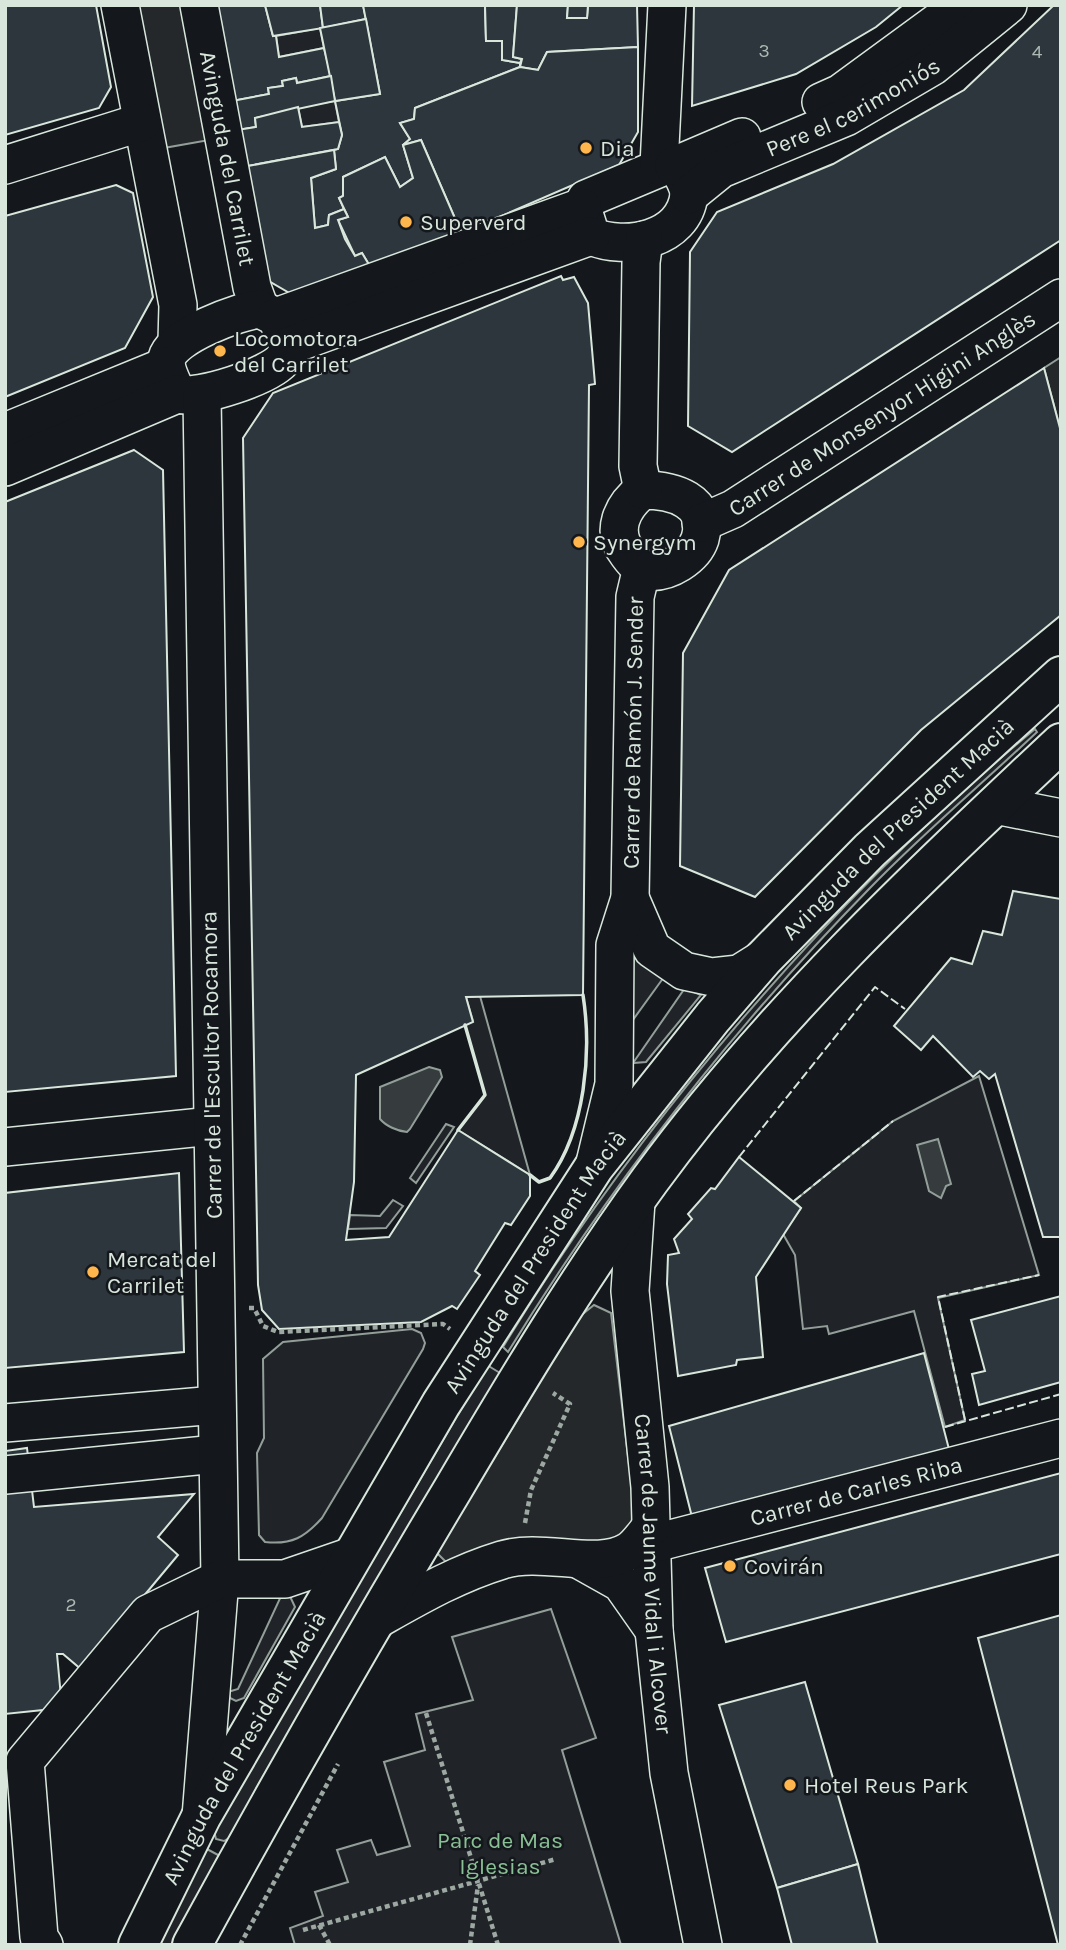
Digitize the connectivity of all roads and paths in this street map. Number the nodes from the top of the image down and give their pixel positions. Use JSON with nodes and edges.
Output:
{"nodes":[{"id":1,"x":120,"y":5,"type":"edge"},
{"id":2,"x":199,"y":5,"type":"edge"},
{"id":3,"x":667,"y":5,"type":"edge"},
{"id":4,"x":961,"y":5,"type":"edge"},
{"id":5,"x":1008,"y":5,"type":"edge"},
{"id":6,"x":142,"y":122,"type":"junction"},
{"id":7,"x":5,"y":165,"type":"edge"},
{"id":8,"x":674,"y":176,"type":"junction"},
{"id":9,"x":587,"y":221,"type":"junction"},
{"id":10,"x":644,"y":240,"type":"junction"},
{"id":11,"x":1061,"y":298,"type":"edge"},
{"id":12,"x":275,"y":324,"type":"junction"},
{"id":13,"x":181,"y":374,"type":"junction"},
{"id":14,"x":5,"y":432,"type":"edge"},
{"id":15,"x":5,"y":467,"type":"edge"},
{"id":16,"x":643,"y":490,"type":"junction"},
{"id":17,"x":701,"y":523,"type":"junction"},
{"id":18,"x":648,"y":571,"type":"junction"},
{"id":19,"x":1061,"y":676,"type":"edge"},
{"id":20,"x":1061,"y":744,"type":"edge"},
{"id":21,"x":995,"y":805,"type":"junction"},
{"id":22,"x":1061,"y":818,"type":"edge"},
{"id":23,"x":630,"y":898,"type":"junction"},
{"id":24,"x":763,"y":959,"type":"junction"},
{"id":25,"x":212,"y":1126,"type":"junction"},
{"id":26,"x":5,"y":1147,"type":"edge"},
{"id":27,"x":594,"y":1167,"type":"junction"},
{"id":28,"x":636,"y":1201,"type":"junction"},
{"id":29,"x":216,"y":1405,"type":"junction"},
{"id":30,"x":5,"y":1423,"type":"edge"},
{"id":31,"x":1061,"y":1438,"type":"edge"},
{"id":32,"x":216,"y":1454,"type":"junction"},
{"id":33,"x":5,"y":1475,"type":"edge"},
{"id":34,"x":218,"y":1520,"type":"junction"},
{"id":35,"x":651,"y":1535,"type":"junction"},
{"id":36,"x":352,"y":1556,"type":"junction"},
{"id":37,"x":580,"y":1560,"type":"junction"},
{"id":38,"x":219,"y":1579,"type":"junction"},
{"id":39,"x":285,"y":1579,"type":"junction"},
{"id":40,"x":376,"y":1620,"type":"junction"},
{"id":41,"x":654,"y":1629,"type":"junction"},
{"id":42,"x":426,"y":1713,"type":"dead end"},
{"id":43,"x":342,"y":1755,"type":"dead end"},
{"id":44,"x":201,"y":1817,"type":"junction"},
{"id":45,"x":556,"y":1859,"type":"dead end"},
{"id":46,"x":478,"y":1881,"type":"junction"},
{"id":47,"x":319,"y":1925,"type":"junction"},
{"id":48,"x":303,"y":1930,"type":"dead end"},
{"id":49,"x":44,"y":1945,"type":"edge"},
{"id":50,"x":138,"y":1945,"type":"edge"},
{"id":51,"x":192,"y":1945,"type":"edge"},
{"id":52,"x":240,"y":1945,"type":"edge"},
{"id":53,"x":330,"y":1945,"type":"edge"},
{"id":54,"x":470,"y":1945,"type":"edge"},
{"id":55,"x":498,"y":1945,"type":"edge"},
{"id":56,"x":703,"y":1945,"type":"edge"}],
"edges":[{"from":1,"to":6,"type":"street","name":"Carrer de l'Escultor Rocamora"},
{"from":2,"to":12,"type":"street","name":"Avinguda del Carrilet"},
{"from":3,"to":8,"type":"street"},
{"from":4,"to":8,"type":"street"},
{"from":5,"to":8,"type":"street","name":"Pere el cerimoniós"},
{"from":6,"to":7,"type":"street"},
{"from":6,"to":13,"type":"street","name":"Carrer de l'Escultor Rocamora"},
{"from":8,"to":9,"type":"street"},
{"from":8,"to":10,"type":"street"},
{"from":9,"to":10,"type":"street"},
{"from":9,"to":12,"type":"street"},
{"from":10,"to":16,"type":"street"},
{"from":11,"to":17,"type":"street","name":"Carrer de Monsenyor Higini Anglès"},
{"from":12,"to":13,"type":"street"},
{"from":12,"to":13,"type":"street"},
{"from":13,"to":14,"type":"street"},
{"from":13,"to":15,"type":"street"},
{"from":13,"to":25,"type":"street","name":"Carrer de l'Escultor Rocamora"},
{"from":16,"to":17,"type":"street"},
{"from":16,"to":18,"type":"street"},
{"from":17,"to":18,"type":"street"},
{"from":18,"to":23,"type":"street","name":"Carrer de Ramón J. Sender"},
{"from":19,"to":24,"type":"main road","name":"Avinguda del President Macià"},
{"from":20,"to":21,"type":"main road","name":"Avinguda del President Macià"},
{"from":21,"to":22,"type":"street"},
{"from":21,"to":28,"type":"main road","name":"Avinguda del President Macià"},
{"from":23,"to":24,"type":"street","name":"Carrer de Ramón J. Sender"},
{"from":23,"to":27,"type":"street","name":"Carrer de Ramón J. Sender"},
{"from":24,"to":27,"type":"main road","name":"Avinguda del President Macià"},
{"from":25,"to":26,"type":"street"},
{"from":25,"to":29,"type":"street","name":"Carrer de l'Escultor Rocamora"},
{"from":27,"to":36,"type":"main road","name":"Avinguda del President Macià"},
{"from":28,"to":35,"type":"street","name":"Carrer de Jaume Vidal i Alcover"},
{"from":28,"to":40,"type":"main road","name":"Avinguda del President Macià"},
{"from":29,"to":30,"type":"street"},
{"from":29,"to":32,"type":"street","name":"Carrer de l'Escultor Rocamora"},
{"from":31,"to":35,"type":"street","name":"Carrer de Carles Riba"},
{"from":32,"to":33,"type":"street"},
{"from":32,"to":34,"type":"street","name":"Carrer de l'Escultor Rocamora"},
{"from":34,"to":38,"type":"street","name":"Carrer de l'Escultor Rocamora"},
{"from":34,"to":39,"type":"street"},
{"from":35,"to":37,"type":"street"},
{"from":35,"to":41,"type":"street","name":"Carrer de Jaume Vidal i Alcover"},
{"from":36,"to":39,"type":"street"},
{"from":36,"to":44,"type":"main road","name":"Avinguda del President Macià"},
{"from":37,"to":40,"type":"street"},
{"from":37,"to":41,"type":"street"},
{"from":38,"to":39,"type":"street"},
{"from":38,"to":44,"type":"street","name":"Carrer de l'Escultor Rocamora"},
{"from":38,"to":49,"type":"street"},
{"from":40,"to":51,"type":"main road","name":"Avinguda del President Macià"},
{"from":41,"to":56,"type":"street","name":"Carrer de Jaume Vidal i Alcover"},
{"from":42,"to":46,"type":"path"},
{"from":43,"to":52,"type":"path"},
{"from":44,"to":50,"type":"main road","name":"Avinguda del President Macià"},
{"from":45,"to":46,"type":"path"},
{"from":46,"to":47,"type":"path"},
{"from":46,"to":54,"type":"path"},
{"from":46,"to":55,"type":"path"},
{"from":47,"to":48,"type":"path"},
{"from":47,"to":53,"type":"path"}]}
